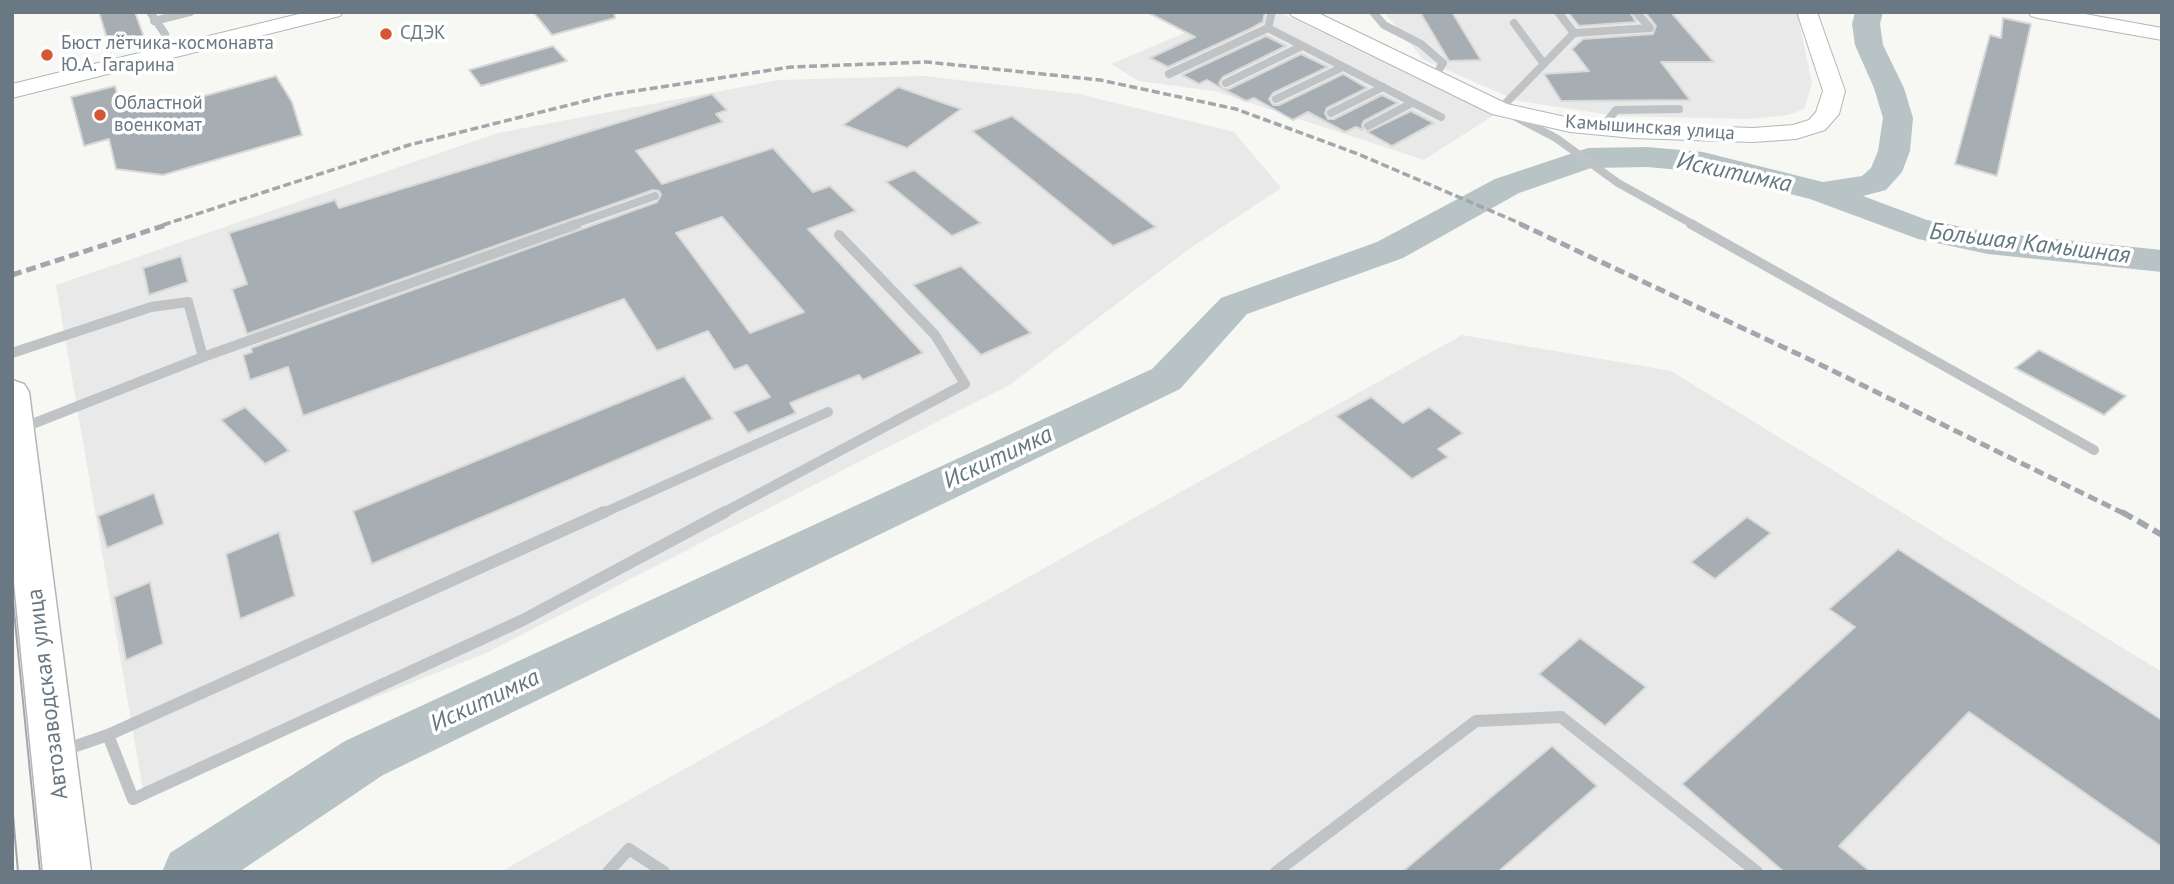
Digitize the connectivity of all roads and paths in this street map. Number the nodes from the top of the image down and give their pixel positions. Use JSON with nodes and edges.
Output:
{"nodes":[{"id":1,"x":150,"y":12,"type":"edge"},
{"id":2,"x":190,"y":12,"type":"edge"},
{"id":3,"x":333,"y":12,"type":"edge"},
{"id":4,"x":1272,"y":12,"type":"edge"},
{"id":5,"x":1300,"y":12,"type":"edge"},
{"id":6,"x":1373,"y":12,"type":"edge"},
{"id":7,"x":1558,"y":12,"type":"edge"},
{"id":8,"x":1636,"y":12,"type":"edge"},
{"id":9,"x":1807,"y":12,"type":"edge"},
{"id":10,"x":2038,"y":12,"type":"edge"},
{"id":11,"x":154,"y":20,"type":"junction"},
{"id":12,"x":1514,"y":23,"type":"dead end"},
{"id":13,"x":1268,"y":28,"type":"junction"},
{"id":14,"x":1574,"y":33,"type":"junction"},
{"id":15,"x":165,"y":34,"type":"dead end"},
{"id":16,"x":2162,"y":34,"type":"edge"},
{"id":17,"x":1302,"y":46,"type":"junction"},
{"id":18,"x":1544,"y":64,"type":"junction"},
{"id":19,"x":1343,"y":67,"type":"junction"},
{"id":20,"x":1169,"y":74,"type":"dead end"},
{"id":21,"x":1434,"y":78,"type":"junction"},
{"id":22,"x":1226,"y":83,"type":"dead end"},
{"id":23,"x":1382,"y":87,"type":"junction"},
{"id":24,"x":12,"y":91,"type":"edge"},
{"id":25,"x":1276,"y":99,"type":"dead end"},
{"id":26,"x":1412,"y":103,"type":"junction"},
{"id":27,"x":1679,"y":109,"type":"dead end"},
{"id":28,"x":1500,"y":110,"type":"junction"},
{"id":29,"x":1331,"y":113,"type":"dead end"},
{"id":30,"x":1441,"y":117,"type":"dead end"},
{"id":31,"x":1367,"y":126,"type":"dead end"},
{"id":32,"x":1602,"y":128,"type":"junction"},
{"id":33,"x":655,"y":196,"type":"dead end"},
{"id":34,"x":839,"y":234,"type":"dead end"},
{"id":35,"x":12,"y":353,"type":"edge"},
{"id":36,"x":202,"y":357,"type":"junction"},
{"id":37,"x":12,"y":392,"type":"edge"},
{"id":38,"x":828,"y":412,"type":"dead end"},
{"id":39,"x":16,"y":430,"type":"junction"},
{"id":40,"x":2094,"y":450,"type":"dead end"},
{"id":41,"x":108,"y":735,"type":"junction"},
{"id":42,"x":57,"y":772,"type":"junction"},
{"id":43,"x":67,"y":872,"type":"edge"},
{"id":44,"x":608,"y":872,"type":"edge"},
{"id":45,"x":664,"y":872,"type":"edge"},
{"id":46,"x":1276,"y":872,"type":"edge"},
{"id":47,"x":1757,"y":872,"type":"edge"}],
"edges":[{"from":1,"to":11,"type":"lane"},
{"from":2,"to":11,"type":"lane"},
{"from":3,"to":24,"type":"street"},
{"from":4,"to":13,"type":"lane"},
{"from":5,"to":21,"type":"street","name":"Камышинская улица"},
{"from":6,"to":21,"type":"lane"},
{"from":7,"to":14,"type":"lane"},
{"from":8,"to":14,"type":"lane"},
{"from":9,"to":32,"type":"street","name":"Камышинская улица"},
{"from":10,"to":16,"type":"street"},
{"from":11,"to":15,"type":"lane"},
{"from":12,"to":18,"type":"lane"},
{"from":13,"to":17,"type":"lane"},
{"from":13,"to":20,"type":"lane"},
{"from":14,"to":18,"type":"lane"},
{"from":17,"to":19,"type":"lane"},
{"from":17,"to":22,"type":"lane"},
{"from":18,"to":28,"type":"lane"},
{"from":19,"to":23,"type":"lane"},
{"from":19,"to":25,"type":"lane"},
{"from":21,"to":28,"type":"street","name":"Камышинская улица"},
{"from":23,"to":26,"type":"lane"},
{"from":23,"to":29,"type":"lane"},
{"from":26,"to":30,"type":"lane"},
{"from":26,"to":31,"type":"lane"},
{"from":27,"to":32,"type":"lane"},
{"from":28,"to":32,"type":"street","name":"Камышинская улица"},
{"from":28,"to":40,"type":"lane"},
{"from":33,"to":36,"type":"lane"},
{"from":34,"to":41,"type":"lane"},
{"from":35,"to":36,"type":"lane"},
{"from":36,"to":39,"type":"lane"},
{"from":37,"to":39,"type":"main road","name":"Автозаводская улица"},
{"from":38,"to":41,"type":"lane"},
{"from":39,"to":42,"type":"main road","name":"Автозаводская улица"},
{"from":41,"to":42,"type":"lane"},
{"from":42,"to":43,"type":"main road","name":"Автозаводская улица"},
{"from":44,"to":45,"type":"lane"},
{"from":46,"to":47,"type":"lane"}]}
